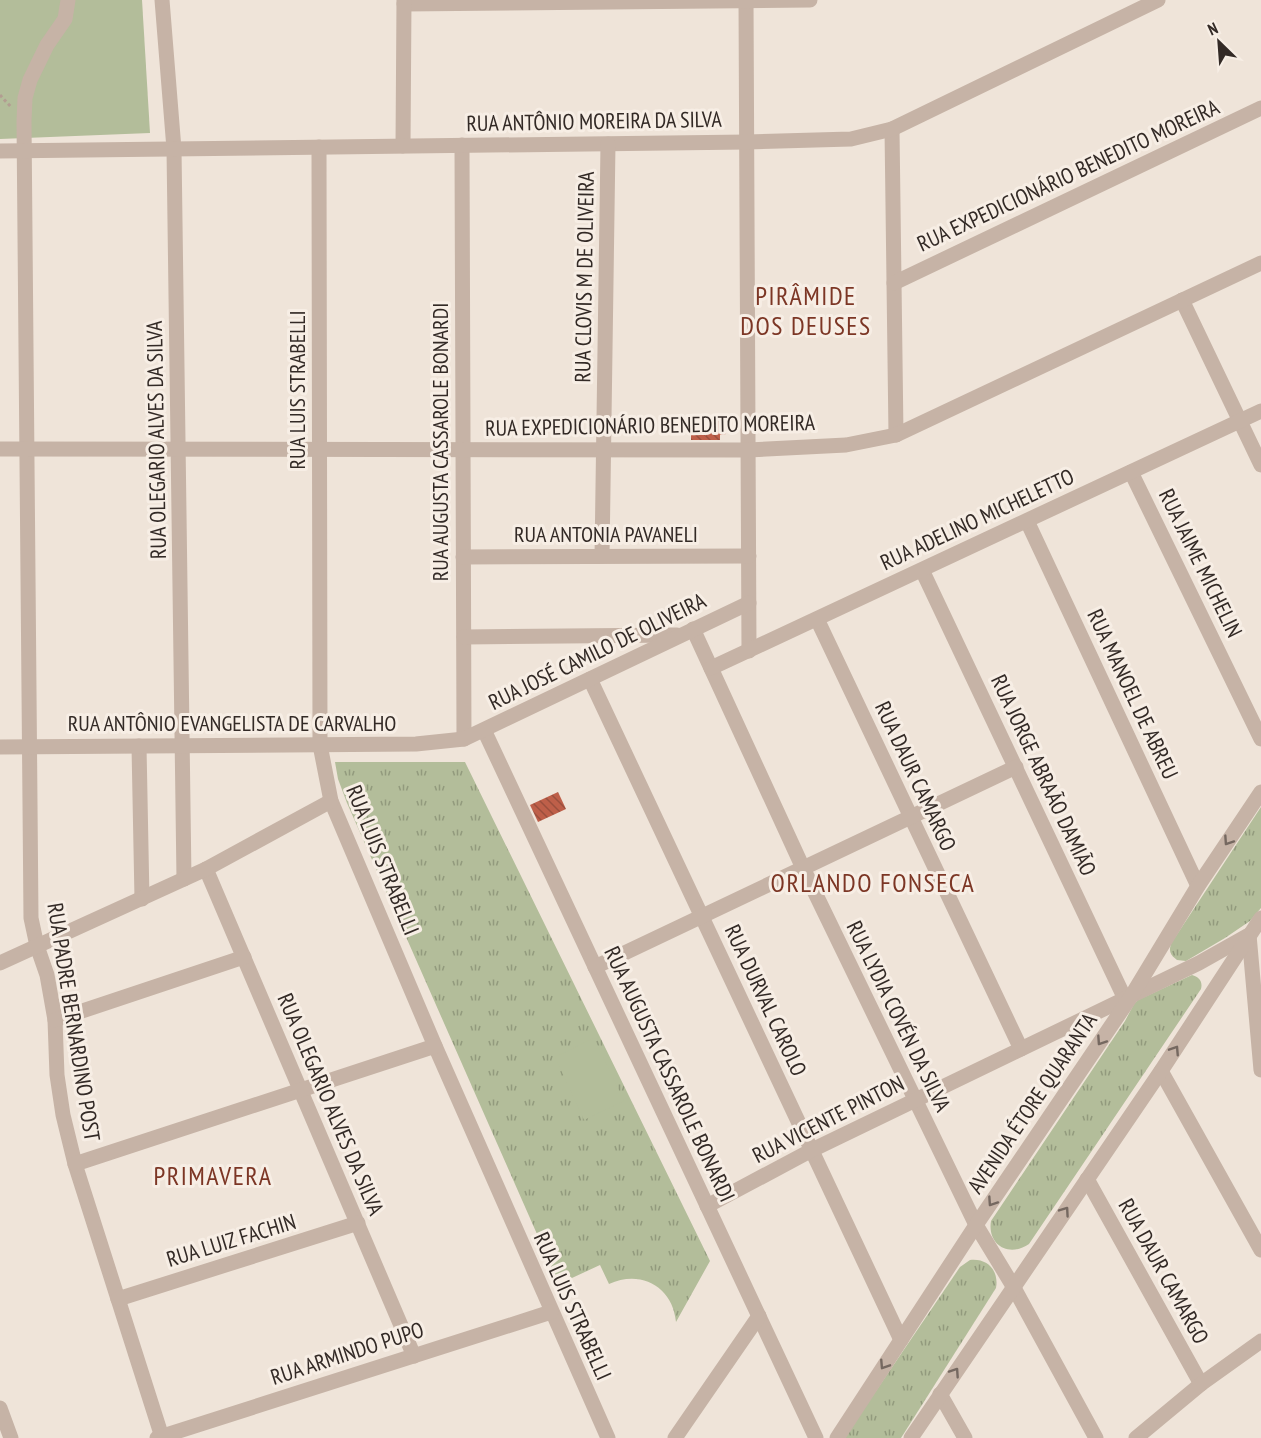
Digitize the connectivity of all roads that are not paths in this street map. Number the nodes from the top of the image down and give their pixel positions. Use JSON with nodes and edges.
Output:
{"nodes":[{"id":1,"x":68,"y":0,"type":"edge"},
{"id":2,"x":162,"y":0,"type":"edge"},
{"id":3,"x":810,"y":0,"type":"edge"},
{"id":4,"x":1158,"y":0,"type":"edge"},
{"id":5,"x":746,"y":1,"type":"edge"},
{"id":6,"x":404,"y":2,"type":"edge"},
{"id":7,"x":1261,"y":108,"type":"edge"},
{"id":8,"x":892,"y":129,"type":"junction"},
{"id":9,"x":747,"y":142,"type":"junction"},
{"id":10,"x":608,"y":144,"type":"junction"},
{"id":11,"x":403,"y":146,"type":"junction"},
{"id":12,"x":462,"y":146,"type":"junction"},
{"id":13,"x":319,"y":147,"type":"junction"},
{"id":14,"x":174,"y":149,"type":"junction"},
{"id":15,"x":0,"y":151,"type":"edge"},
{"id":16,"x":23,"y":151,"type":"junction"},
{"id":17,"x":1261,"y":263,"type":"edge"},
{"id":18,"x":894,"y":283,"type":"junction"},
{"id":19,"x":1182,"y":300,"type":"junction"},
{"id":20,"x":1261,"y":411,"type":"edge"},
{"id":21,"x":1240,"y":421,"type":"junction"},
{"id":22,"x":896,"y":435,"type":"junction"},
{"id":23,"x":0,"y":449,"type":"edge"},
{"id":24,"x":27,"y":449,"type":"junction"},
{"id":25,"x":179,"y":449,"type":"junction"},
{"id":26,"x":320,"y":449,"type":"junction"},
{"id":27,"x":463,"y":450,"type":"junction"},
{"id":28,"x":604,"y":450,"type":"junction"},
{"id":29,"x":748,"y":450,"type":"junction"},
{"id":30,"x":1261,"y":465,"type":"edge"},
{"id":31,"x":1131,"y":472,"type":"junction"},
{"id":32,"x":1027,"y":520,"type":"junction"},
{"id":33,"x":602,"y":556,"type":"junction"},
{"id":34,"x":749,"y":556,"type":"junction"},
{"id":35,"x":463,"y":557,"type":"junction"},
{"id":36,"x":922,"y":570,"type":"junction"},
{"id":37,"x":749,"y":603,"type":"junction"},
{"id":38,"x":817,"y":619,"type":"junction"},
{"id":39,"x":688,"y":632,"type":"junction"},
{"id":40,"x":464,"y":637,"type":"junction"},
{"id":41,"x":749,"y":651,"type":"junction"},
{"id":42,"x":711,"y":668,"type":"junction"},
{"id":43,"x":590,"y":679,"type":"junction"},
{"id":44,"x":484,"y":730,"type":"junction"},
{"id":45,"x":464,"y":739,"type":"junction"},
{"id":46,"x":1261,"y":739,"type":"edge"},
{"id":47,"x":320,"y":745,"type":"junction"},
{"id":48,"x":139,"y":746,"type":"junction"},
{"id":49,"x":182,"y":746,"type":"junction"},
{"id":50,"x":0,"y":747,"type":"edge"},
{"id":51,"x":30,"y":747,"type":"junction"},
{"id":52,"x":1016,"y":768,"type":"junction"},
{"id":53,"x":1261,"y":792,"type":"edge"},
{"id":54,"x":331,"y":801,"type":"junction"},
{"id":55,"x":911,"y":817,"type":"junction"},
{"id":56,"x":803,"y":868,"type":"junction"},
{"id":57,"x":206,"y":869,"type":"junction"},
{"id":58,"x":184,"y":879,"type":"junction"},
{"id":59,"x":1198,"y":886,"type":"junction"},
{"id":60,"x":142,"y":898,"type":"junction"},
{"id":61,"x":702,"y":916,"type":"junction"},
{"id":62,"x":1261,"y":918,"type":"edge"},
{"id":63,"x":1255,"y":932,"type":"edge"},
{"id":64,"x":37,"y":946,"type":"junction"},
{"id":65,"x":244,"y":957,"type":"junction"},
{"id":66,"x":0,"y":963,"type":"edge"},
{"id":67,"x":595,"y":967,"type":"junction"},
{"id":68,"x":1129,"y":997,"type":"junction"},
{"id":69,"x":55,"y":1020,"type":"junction"},
{"id":70,"x":435,"y":1046,"type":"junction"},
{"id":71,"x":1020,"y":1049,"type":"junction"},
{"id":72,"x":1261,"y":1070,"type":"edge"},
{"id":73,"x":1161,"y":1071,"type":"junction"},
{"id":74,"x":300,"y":1090,"type":"junction"},
{"id":75,"x":915,"y":1100,"type":"junction"},
{"id":76,"x":812,"y":1150,"type":"junction"},
{"id":77,"x":75,"y":1164,"type":"junction"},
{"id":78,"x":1087,"y":1179,"type":"junction"},
{"id":79,"x":708,"y":1206,"type":"junction"},
{"id":80,"x":358,"y":1223,"type":"junction"},
{"id":81,"x":976,"y":1225,"type":"junction"},
{"id":82,"x":1261,"y":1250,"type":"edge"},
{"id":83,"x":1013,"y":1286,"type":"junction"},
{"id":84,"x":118,"y":1299,"type":"junction"},
{"id":85,"x":551,"y":1312,"type":"junction"},
{"id":86,"x":759,"y":1316,"type":"junction"},
{"id":87,"x":901,"y":1340,"type":"junction"},
{"id":88,"x":1261,"y":1341,"type":"edge"},
{"id":89,"x":414,"y":1356,"type":"junction"},
{"id":90,"x":1202,"y":1384,"type":"junction"},
{"id":91,"x":940,"y":1394,"type":"junction"},
{"id":92,"x":0,"y":1408,"type":"edge"},
{"id":93,"x":160,"y":1437,"type":"edge"},
{"id":94,"x":11,"y":1438,"type":"edge"},
{"id":95,"x":608,"y":1438,"type":"edge"},
{"id":96,"x":675,"y":1438,"type":"edge"},
{"id":97,"x":816,"y":1438,"type":"edge"},
{"id":98,"x":837,"y":1438,"type":"edge"},
{"id":99,"x":911,"y":1438,"type":"edge"},
{"id":100,"x":965,"y":1438,"type":"edge"},
{"id":101,"x":1096,"y":1438,"type":"edge"},
{"id":102,"x":1136,"y":1438,"type":"edge"}],
"edges":[{"from":1,"to":16,"type":"street","name":"RUA PADRE BERNARDINO POST"},
{"from":2,"to":14,"type":"street","name":"RUA OLEGARIO ALVES DA SILVA"},
{"from":3,"to":5,"type":"street"},
{"from":4,"to":8,"type":"street","name":"RUA ANTÔNIO MOREIRA DA SILVA"},
{"from":5,"to":6,"type":"street"},
{"from":5,"to":9,"type":"street"},
{"from":6,"to":11,"type":"street"},
{"from":7,"to":18,"type":"street","name":"RUA EXPEDICIONÁRIO BENEDITO MOREIRA"},
{"from":8,"to":9,"type":"street","name":"RUA ANTÔNIO MOREIRA DA SILVA"},
{"from":8,"to":18,"type":"street"},
{"from":9,"to":10,"type":"street","name":"RUA ANTÔNIO MOREIRA DA SILVA"},
{"from":9,"to":29,"type":"street"},
{"from":10,"to":12,"type":"street","name":"RUA ANTÔNIO MOREIRA DA SILVA"},
{"from":10,"to":28,"type":"street","name":"RUA CLOVIS M DE OLIVEIRA"},
{"from":11,"to":12,"type":"street","name":"RUA ANTÔNIO MOREIRA DA SILVA"},
{"from":11,"to":13,"type":"street","name":"RUA ANTÔNIO MOREIRA DA SILVA"},
{"from":12,"to":27,"type":"street","name":"RUA AUGUSTA CASSAROLE BONARDI"},
{"from":13,"to":14,"type":"street","name":"RUA ANTÔNIO MOREIRA DA SILVA"},
{"from":13,"to":26,"type":"street","name":"RUA LUIS STRABELLI"},
{"from":14,"to":16,"type":"street","name":"RUA ANTÔNIO MOREIRA DA SILVA"},
{"from":14,"to":25,"type":"street","name":"RUA OLEGARIO ALVES DA SILVA"},
{"from":15,"to":16,"type":"street","name":"RUA ANTÔNIO MOREIRA DA SILVA"},
{"from":16,"to":24,"type":"street","name":"RUA PADRE BERNARDINO POST"},
{"from":17,"to":19,"type":"street","name":"RUA EXPEDICIONÁRIO BENEDITO MOREIRA"},
{"from":18,"to":22,"type":"street"},
{"from":19,"to":21,"type":"street"},
{"from":19,"to":22,"type":"street","name":"RUA EXPEDICIONÁRIO BENEDITO MOREIRA"},
{"from":20,"to":21,"type":"street","name":"RUA ADELINO MICHELETTO"},
{"from":21,"to":30,"type":"street"},
{"from":21,"to":31,"type":"street","name":"RUA ADELINO MICHELETTO"},
{"from":22,"to":29,"type":"street","name":"RUA EXPEDICIONÁRIO BENEDITO MOREIRA"},
{"from":23,"to":24,"type":"street","name":"RUA EXPEDICIONÁRIO BENEDITO MOREIRA"},
{"from":24,"to":25,"type":"street","name":"RUA EXPEDICIONÁRIO BENEDITO MOREIRA"},
{"from":24,"to":51,"type":"street","name":"RUA PADRE BERNARDINO POST"},
{"from":25,"to":26,"type":"street","name":"RUA EXPEDICIONÁRIO BENEDITO MOREIRA"},
{"from":25,"to":49,"type":"street","name":"RUA OLEGARIO ALVES DA SILVA"},
{"from":26,"to":27,"type":"street","name":"RUA EXPEDICIONÁRIO BENEDITO MOREIRA"},
{"from":26,"to":47,"type":"street","name":"RUA LUIS STRABELLI"},
{"from":27,"to":28,"type":"street","name":"RUA EXPEDICIONÁRIO BENEDITO MOREIRA"},
{"from":27,"to":35,"type":"street","name":"RUA AUGUSTA CASSAROLE BONARDI"},
{"from":28,"to":29,"type":"street","name":"RUA EXPEDICIONÁRIO BENEDITO MOREIRA"},
{"from":28,"to":33,"type":"street","name":"RUA CLOVIS M DE OLIVEIRA"},
{"from":29,"to":34,"type":"street"},
{"from":31,"to":32,"type":"street","name":"RUA ADELINO MICHELETTO"},
{"from":31,"to":46,"type":"street","name":"RUA JAIME MICHELIN"},
{"from":32,"to":36,"type":"street","name":"RUA ADELINO MICHELETTO"},
{"from":32,"to":59,"type":"street","name":"RUA MANOEL DE ABREU"},
{"from":33,"to":34,"type":"street","name":"RUA ANTONIA PAVANELI"},
{"from":33,"to":35,"type":"street","name":"RUA ANTONIA PAVANELI"},
{"from":34,"to":37,"type":"street"},
{"from":35,"to":40,"type":"street","name":"RUA AUGUSTA CASSAROLE BONARDI"},
{"from":36,"to":38,"type":"street","name":"RUA ADELINO MICHELETTO"},
{"from":36,"to":52,"type":"street","name":"RUA JORGE ABRAÃO DAMIÃO"},
{"from":37,"to":39,"type":"street","name":"RUA JOSÉ CAMILO DE OLIVEIRA"},
{"from":37,"to":41,"type":"street"},
{"from":38,"to":41,"type":"street","name":"RUA ADELINO MICHELETTO"},
{"from":38,"to":55,"type":"street","name":"RUA DAUR CAMARGO"},
{"from":39,"to":40,"type":"street"},
{"from":39,"to":42,"type":"street","name":"RUA LYDIA COVÉN DA SILVA"},
{"from":39,"to":43,"type":"street","name":"RUA JOSÉ CAMILO DE OLIVEIRA"},
{"from":40,"to":45,"type":"street","name":"RUA AUGUSTA CASSAROLE BONARDI"},
{"from":41,"to":42,"type":"street","name":"RUA ADELINO MICHELETTO"},
{"from":42,"to":56,"type":"street","name":"RUA LYDIA COVÉN DA SILVA"},
{"from":43,"to":44,"type":"street","name":"RUA JOSÉ CAMILO DE OLIVEIRA"},
{"from":43,"to":61,"type":"street","name":"RUA DURVAL CAROLO"},
{"from":44,"to":45,"type":"street","name":"RUA JOSÉ CAMILO DE OLIVEIRA"},
{"from":44,"to":67,"type":"street","name":"RUA AUGUSTA CASSAROLE BONARDI"},
{"from":45,"to":47,"type":"street","name":"RUA ANTÔNIO EVANGELISTA DE CARVALHO"},
{"from":47,"to":49,"type":"street","name":"RUA ANTÔNIO EVANGELISTA DE CARVALHO"},
{"from":47,"to":54,"type":"street","name":"RUA LUIS STRABELLI"},
{"from":48,"to":49,"type":"street","name":"RUA ANTÔNIO EVANGELISTA DE CARVALHO"},
{"from":48,"to":51,"type":"street","name":"RUA ANTÔNIO EVANGELISTA DE CARVALHO"},
{"from":48,"to":60,"type":"street"},
{"from":49,"to":58,"type":"street","name":"RUA OLEGARIO ALVES DA SILVA"},
{"from":50,"to":51,"type":"street","name":"RUA ANTÔNIO EVANGELISTA DE CARVALHO"},
{"from":51,"to":64,"type":"street","name":"RUA PADRE BERNARDINO POST"},
{"from":52,"to":55,"type":"street"},
{"from":52,"to":68,"type":"street","name":"RUA JORGE ABRAÃO DAMIÃO"},
{"from":53,"to":59,"type":"street","name":"AVENIDA ÉTORE QUARANTA","one_way":true},
{"from":54,"to":57,"type":"street"},
{"from":54,"to":70,"type":"street","name":"RUA LUIS STRABELLI"},
{"from":55,"to":56,"type":"street"},
{"from":55,"to":71,"type":"street","name":"RUA DAUR CAMARGO"},
{"from":56,"to":61,"type":"street"},
{"from":56,"to":75,"type":"street","name":"RUA LYDIA COVÉN DA SILVA"},
{"from":57,"to":58,"type":"street"},
{"from":57,"to":65,"type":"street","name":"RUA OLEGARIO ALVES DA SILVA"},
{"from":58,"to":60,"type":"street"},
{"from":59,"to":68,"type":"street","name":"AVENIDA ÉTORE QUARANTA"},
{"from":60,"to":64,"type":"street"},
{"from":61,"to":67,"type":"street"},
{"from":61,"to":76,"type":"street","name":"RUA DURVAL CAROLO"},
{"from":62,"to":63,"type":"street"},
{"from":63,"to":68,"type":"street","name":"RUA VICENTE PINTON"},
{"from":63,"to":72,"type":"street"},
{"from":73,"to":63,"type":"street","one_way":true},
{"from":64,"to":66,"type":"street"},
{"from":64,"to":69,"type":"street","name":"RUA PADRE BERNARDINO POST"},
{"from":65,"to":69,"type":"street"},
{"from":65,"to":74,"type":"street","name":"RUA OLEGARIO ALVES DA SILVA"},
{"from":67,"to":79,"type":"street","name":"RUA AUGUSTA CASSAROLE BONARDI"},
{"from":68,"to":71,"type":"street","name":"RUA VICENTE PINTON"},
{"from":68,"to":81,"type":"street","name":"AVENIDA ÉTORE QUARANTA","one_way":true},
{"from":69,"to":77,"type":"street","name":"RUA PADRE BERNARDINO POST"},
{"from":70,"to":74,"type":"street"},
{"from":70,"to":85,"type":"street","name":"RUA LUIS STRABELLI"},
{"from":71,"to":75,"type":"street","name":"RUA VICENTE PINTON"},
{"from":73,"to":78,"type":"street"},
{"from":73,"to":82,"type":"street"},
{"from":74,"to":77,"type":"street"},
{"from":74,"to":80,"type":"street","name":"RUA OLEGARIO ALVES DA SILVA"},
{"from":75,"to":76,"type":"street","name":"RUA VICENTE PINTON"},
{"from":75,"to":81,"type":"street","name":"RUA LYDIA COVÉN DA SILVA"},
{"from":76,"to":79,"type":"street","name":"RUA VICENTE PINTON"},
{"from":76,"to":87,"type":"street","name":"RUA DURVAL CAROLO"},
{"from":77,"to":84,"type":"street","name":"RUA PADRE BERNARDINO POST"},
{"from":83,"to":78,"type":"street","one_way":true},
{"from":78,"to":90,"type":"street","name":"RUA DAUR CAMARGO"},
{"from":79,"to":86,"type":"street","name":"RUA AUGUSTA CASSAROLE BONARDI"},
{"from":80,"to":84,"type":"street","name":"RUA LUIZ FACHIN"},
{"from":80,"to":89,"type":"street","name":"RUA OLEGARIO ALVES DA SILVA"},
{"from":81,"to":83,"type":"street","name":"RUA LYDIA COVÉN DA SILVA"},
{"from":81,"to":87,"type":"street","name":"AVENIDA ÉTORE QUARANTA"},
{"from":91,"to":83,"type":"street","one_way":true},
{"from":83,"to":101,"type":"street","name":"RUA LYDIA COVÉN DA SILVA"},
{"from":84,"to":93,"type":"street","name":"RUA PADRE BERNARDINO POST"},
{"from":85,"to":89,"type":"street","name":"RUA ARMINDO PUPO"},
{"from":85,"to":95,"type":"street","name":"RUA LUIS STRABELLI"},
{"from":86,"to":96,"type":"street"},
{"from":86,"to":97,"type":"street","name":"RUA AUGUSTA CASSAROLE BONARDI"},
{"from":87,"to":98,"type":"street","name":"AVENIDA ÉTORE QUARANTA","one_way":true},
{"from":88,"to":90,"type":"street"},
{"from":89,"to":93,"type":"street","name":"RUA ARMINDO PUPO"},
{"from":90,"to":102,"type":"street"},
{"from":91,"to":99,"type":"street"},
{"from":91,"to":100,"type":"street"},
{"from":92,"to":94,"type":"street"}]}
